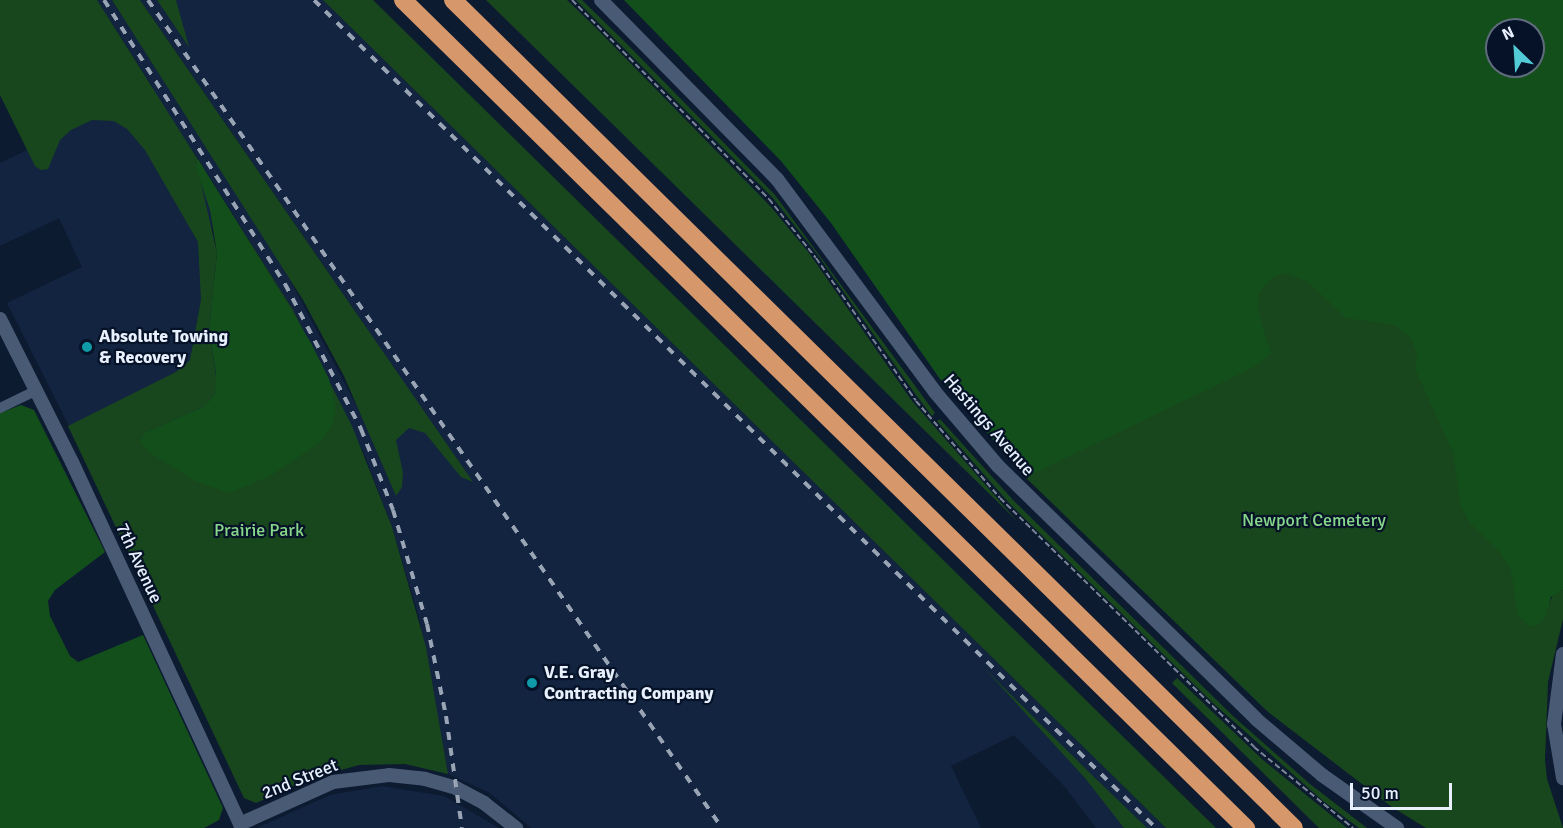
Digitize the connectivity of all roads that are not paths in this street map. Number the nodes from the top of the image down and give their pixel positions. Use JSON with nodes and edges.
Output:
{"nodes":[{"id":1,"x":403,"y":0,"type":"edge"},
{"id":2,"x":453,"y":0,"type":"edge"},
{"id":3,"x":601,"y":0,"type":"edge"},
{"id":4,"x":0,"y":319,"type":"edge"},
{"id":5,"x":35,"y":391,"type":"junction"},
{"id":6,"x":0,"y":408,"type":"edge"},
{"id":7,"x":1023,"y":609,"type":"junction"},
{"id":8,"x":1563,"y":654,"type":"edge"},
{"id":9,"x":1563,"y":778,"type":"edge"},
{"id":10,"x":1275,"y":809,"type":"junction"},
{"id":11,"x":235,"y":826,"type":"edge"},
{"id":12,"x":516,"y":828,"type":"edge"},
{"id":13,"x":1231,"y":828,"type":"edge"},
{"id":14,"x":1246,"y":828,"type":"edge"},
{"id":15,"x":1294,"y":828,"type":"edge"},
{"id":16,"x":1307,"y":828,"type":"edge"},
{"id":17,"x":1397,"y":828,"type":"edge"}],
"edges":[{"from":1,"to":7,"type":"highway"},
{"from":2,"to":10,"type":"highway"},
{"from":3,"to":17,"type":"street","name":"Hastings Avenue"},
{"from":4,"to":5,"type":"street","name":"7th Avenue"},
{"from":5,"to":6,"type":"street"},
{"from":5,"to":11,"type":"street","name":"7th Avenue"},
{"from":7,"to":13,"type":"highway"},
{"from":7,"to":14,"type":"highway"},
{"from":8,"to":9,"type":"street"},
{"from":10,"to":15,"type":"highway"},
{"from":10,"to":16,"type":"highway"},
{"from":11,"to":12,"type":"street","name":"2nd Street"}]}
